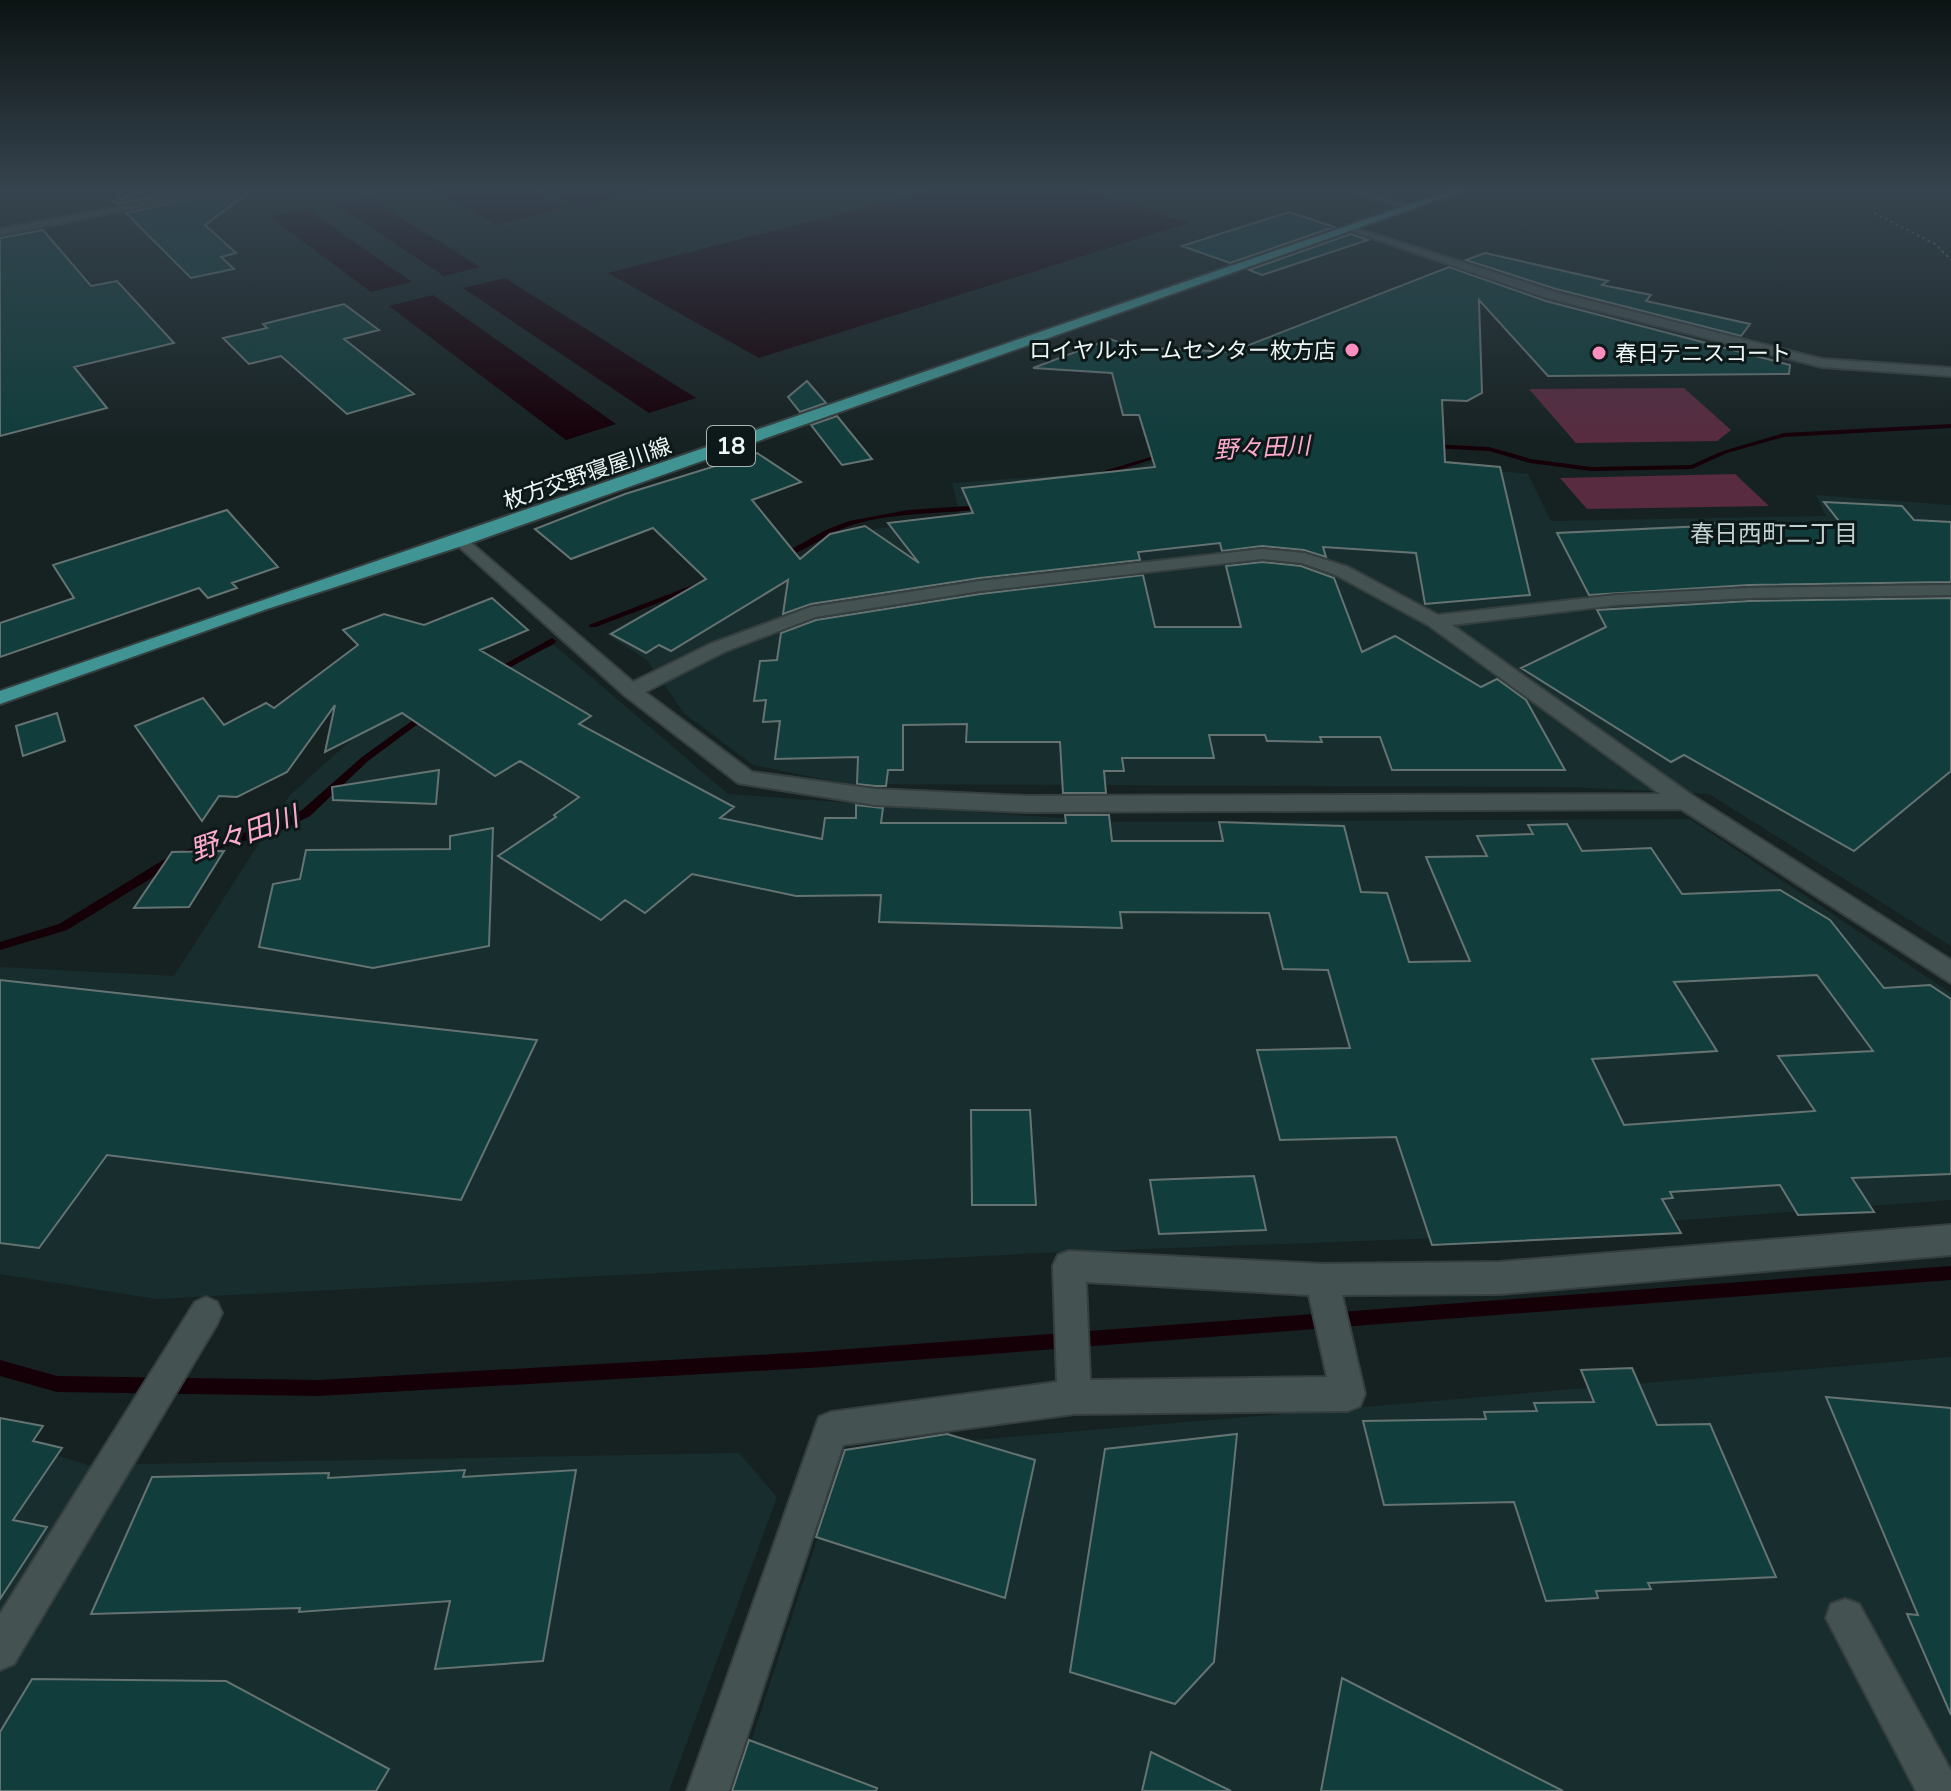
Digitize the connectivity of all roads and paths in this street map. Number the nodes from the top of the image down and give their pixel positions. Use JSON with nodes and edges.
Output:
{"nodes":[{"id":1,"x":1218,"y":274,"type":"edge"},
{"id":2,"x":1488,"y":274,"type":"edge"},
{"id":3,"x":1951,"y":372,"type":"edge"},
{"id":4,"x":462,"y":540,"type":"junction"},
{"id":5,"x":1951,"y":590,"type":"edge"},
{"id":6,"x":1435,"y":621,"type":"junction"},
{"id":7,"x":631,"y":691,"type":"junction"},
{"id":8,"x":0,"y":698,"type":"edge"},
{"id":9,"x":1685,"y":801,"type":"junction"},
{"id":10,"x":1951,"y":973,"type":"edge"},
{"id":11,"x":1951,"y":1240,"type":"edge"},
{"id":12,"x":1324,"y":1288,"type":"junction"},
{"id":13,"x":206,"y":1313,"type":"dead end"},
{"id":14,"x":1074,"y":1385,"type":"junction"},
{"id":15,"x":1845,"y":1618,"type":"dead end"},
{"id":16,"x":0,"y":1650,"type":"edge"},
{"id":17,"x":708,"y":1791,"type":"edge"},
{"id":18,"x":1939,"y":1791,"type":"edge"}],
"edges":[{"from":1,"to":4,"type":"main road","name":"枚方交野寝屋川線","number":"18"},
{"from":2,"to":3,"type":"street"},
{"from":4,"to":7,"type":"street"},
{"from":4,"to":8,"type":"main road","name":"枚方交野寝屋川線","number":"18"},
{"from":5,"to":6,"type":"street"},
{"from":6,"to":7,"type":"street"},
{"from":6,"to":9,"type":"street"},
{"from":7,"to":9,"type":"street"},
{"from":9,"to":10,"type":"street"},
{"from":11,"to":12,"type":"street"},
{"from":12,"to":14,"type":"street"},
{"from":12,"to":14,"type":"street"},
{"from":13,"to":16,"type":"street"},
{"from":14,"to":17,"type":"street"},
{"from":15,"to":18,"type":"street"}]}
